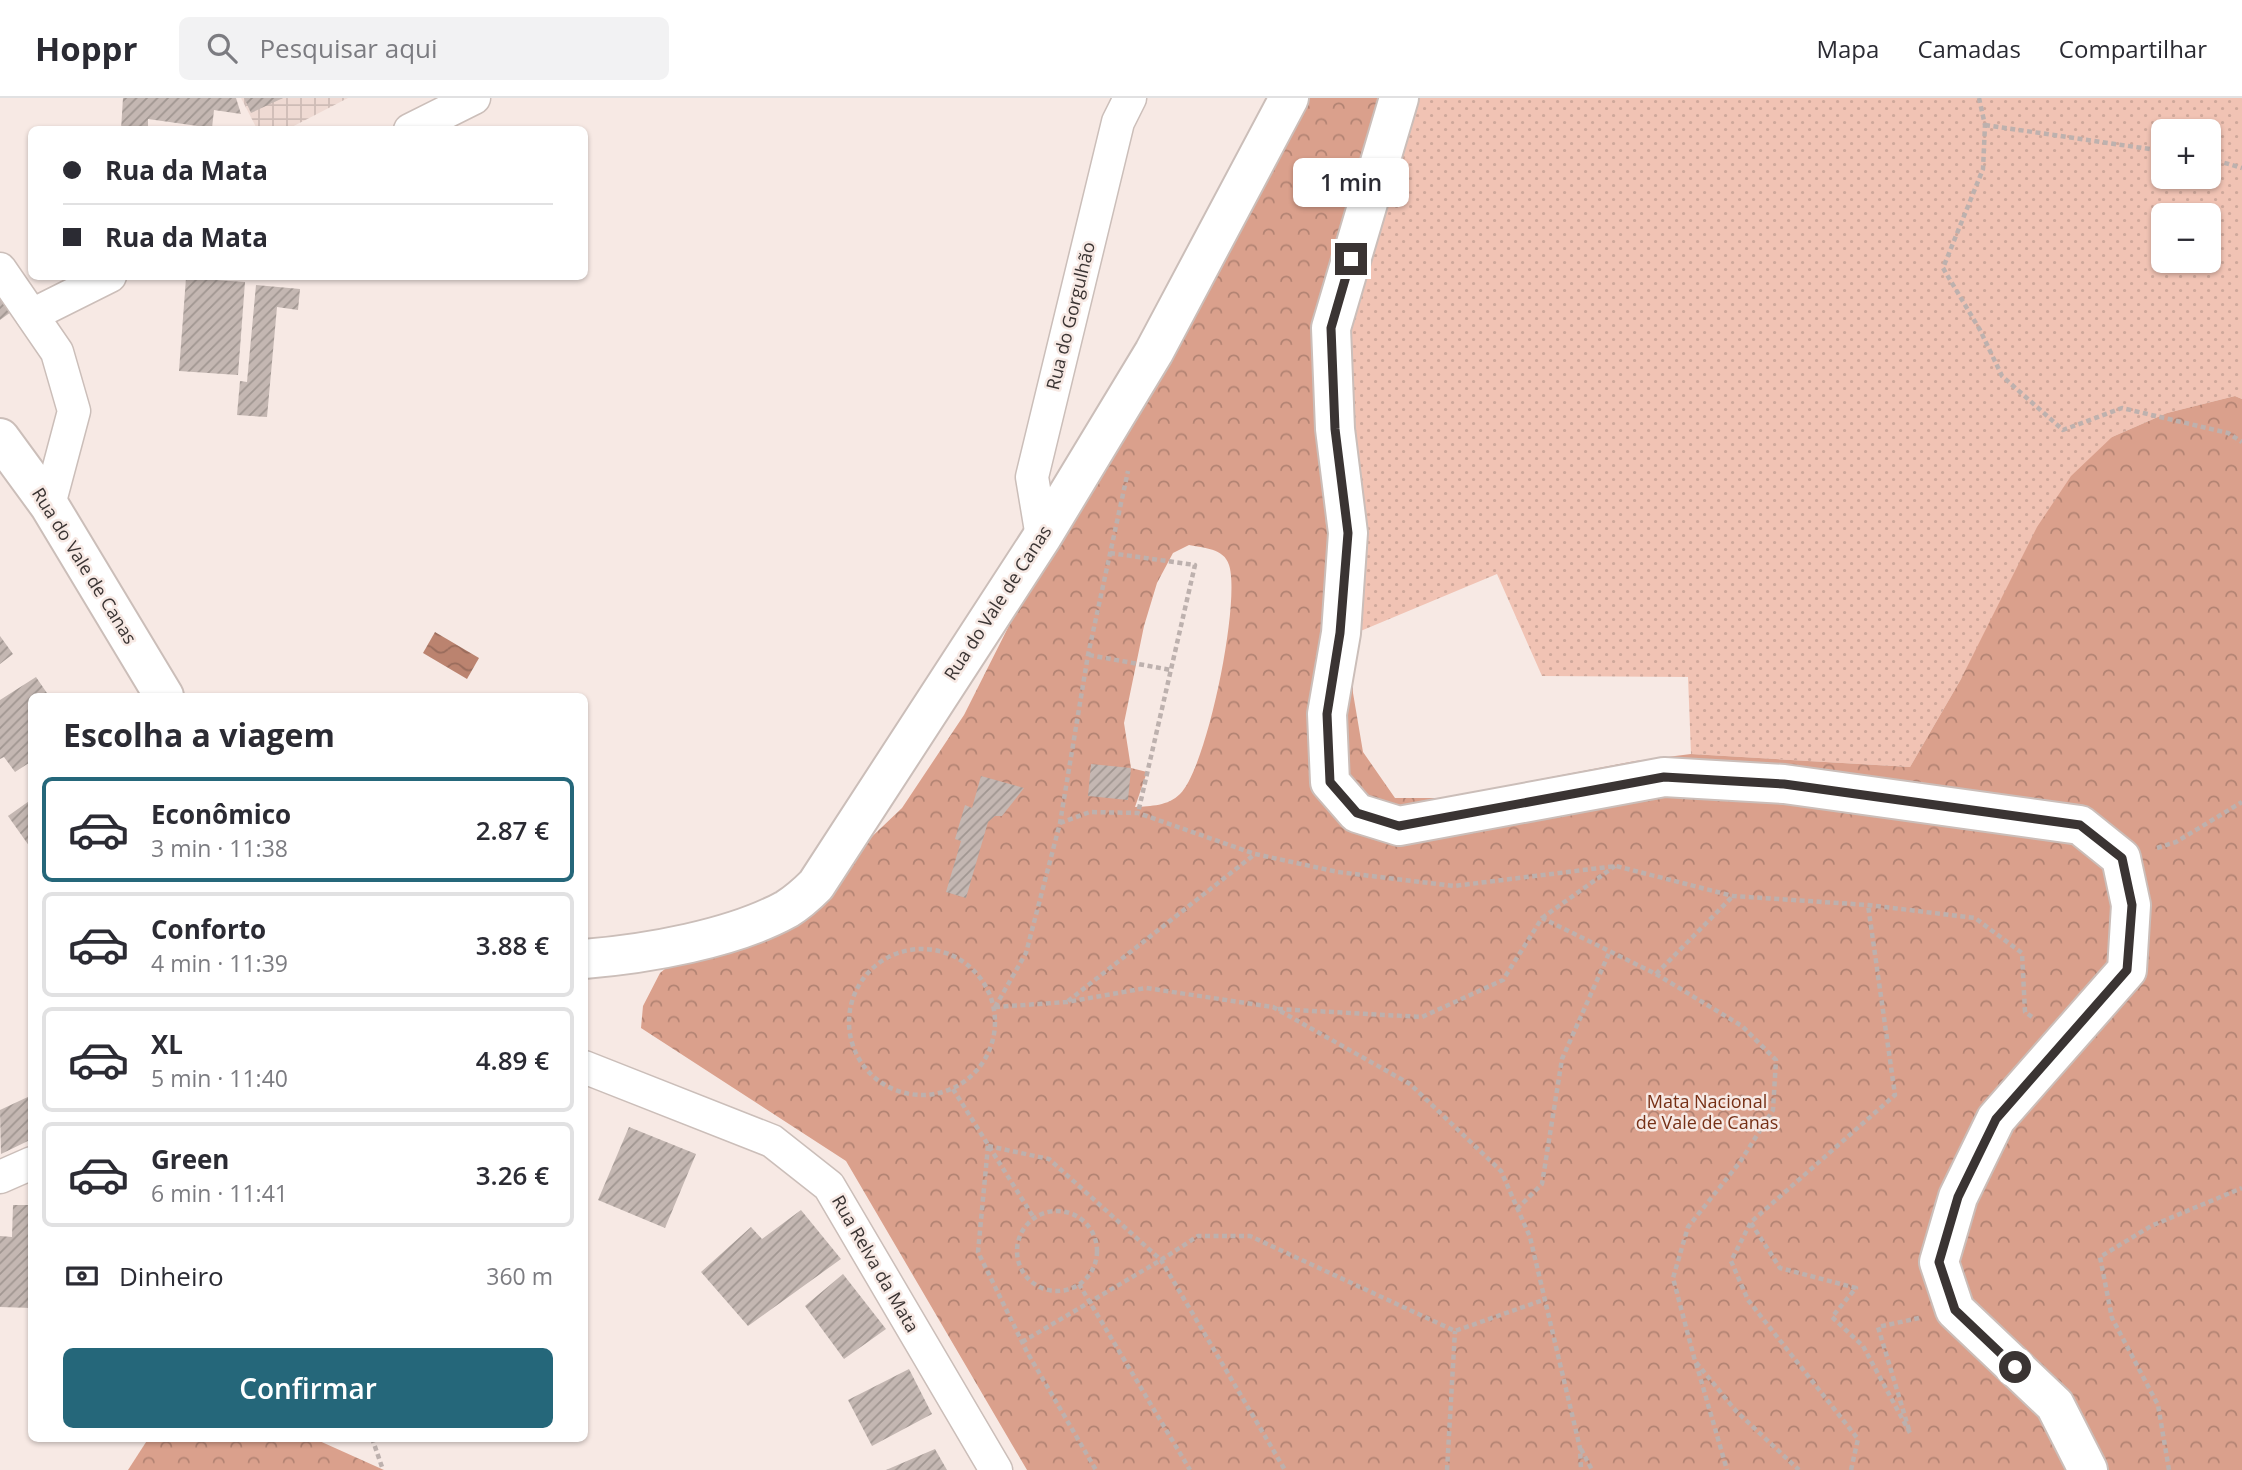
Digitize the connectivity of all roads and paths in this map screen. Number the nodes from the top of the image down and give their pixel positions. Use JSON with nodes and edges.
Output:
{"nodes":[{"id":1,"x":474,"y":98,"type":"edge"},
{"id":2,"x":1129,"y":98,"type":"edge"},
{"id":3,"x":1289,"y":98,"type":"edge"},
{"id":4,"x":1399,"y":98,"type":"edge"},
{"id":5,"x":1979,"y":98,"type":"edge"},
{"id":6,"x":1985,"y":125,"type":"junction"},
{"id":7,"x":418,"y":126,"type":"edge"},
{"id":8,"x":2151,"y":150,"type":"edge"},
{"id":9,"x":2221,"y":162,"type":"edge"},
{"id":10,"x":2242,"y":168,"type":"edge"},
{"id":11,"x":0,"y":269,"type":"edge"},
{"id":12,"x":102,"y":280,"type":"edge"},
{"id":13,"x":32,"y":315,"type":"junction"},
{"id":14,"x":0,"y":438,"type":"edge"},
{"id":15,"x":2242,"y":442,"type":"edge"},
{"id":16,"x":1131,"y":458,"type":"dead end"},
{"id":17,"x":49,"y":505,"type":"junction"},
{"id":18,"x":1042,"y":537,"type":"junction"},
{"id":19,"x":1110,"y":554,"type":"junction"},
{"id":20,"x":1088,"y":655,"type":"junction"},
{"id":21,"x":1171,"y":670,"type":"junction"},
{"id":22,"x":162,"y":693,"type":"edge"},
{"id":23,"x":2242,"y":803,"type":"edge"},
{"id":24,"x":1138,"y":813,"type":"junction"},
{"id":25,"x":1060,"y":823,"type":"junction"},
{"id":26,"x":1255,"y":854,"type":"junction"},
{"id":27,"x":2122,"y":858,"type":"junction"},
{"id":28,"x":1616,"y":866,"type":"junction"},
{"id":29,"x":1733,"y":896,"type":"junction"},
{"id":30,"x":1868,"y":905,"type":"junction"},
{"id":31,"x":1542,"y":918,"type":"junction"},
{"id":32,"x":1610,"y":951,"type":"junction"},
{"id":33,"x":588,"y":958,"type":"edge"},
{"id":34,"x":1656,"y":974,"type":"junction"},
{"id":35,"x":1068,"y":1002,"type":"junction"},
{"id":36,"x":995,"y":1007,"type":"junction"},
{"id":37,"x":1278,"y":1009,"type":"junction"},
{"id":38,"x":2067,"y":1041,"type":"junction"},
{"id":39,"x":588,"y":1069,"type":"edge"},
{"id":40,"x":953,"y":1089,"type":"junction"},
{"id":41,"x":988,"y":1146,"type":"junction"},
{"id":42,"x":28,"y":1165,"type":"edge"},
{"id":43,"x":0,"y":1177,"type":"edge"},
{"id":44,"x":2242,"y":1188,"type":"edge"},
{"id":45,"x":1517,"y":1209,"type":"junction"},
{"id":46,"x":1034,"y":1218,"type":"junction"},
{"id":47,"x":1751,"y":1222,"type":"junction"},
{"id":48,"x":1161,"y":1261,"type":"junction"},
{"id":49,"x":1079,"y":1284,"type":"junction"},
{"id":50,"x":1546,"y":1299,"type":"junction"},
{"id":51,"x":1090,"y":1302,"type":"junction"},
{"id":52,"x":1955,"y":1310,"type":"junction"},
{"id":53,"x":1455,"y":1331,"type":"junction"},
{"id":54,"x":1022,"y":1342,"type":"junction"},
{"id":55,"x":1695,"y":1361,"type":"junction"},
{"id":56,"x":373,"y":1442,"type":"edge"},
{"id":57,"x":1580,"y":1448,"type":"junction"},
{"id":58,"x":383,"y":1470,"type":"edge"},
{"id":59,"x":996,"y":1470,"type":"edge"},
{"id":60,"x":1096,"y":1470,"type":"edge"},
{"id":61,"x":1190,"y":1470,"type":"edge"},
{"id":62,"x":1285,"y":1470,"type":"edge"},
{"id":63,"x":1447,"y":1470,"type":"edge"},
{"id":64,"x":1581,"y":1470,"type":"edge"},
{"id":65,"x":1592,"y":1470,"type":"edge"},
{"id":66,"x":1727,"y":1470,"type":"edge"},
{"id":67,"x":1799,"y":1470,"type":"edge"},
{"id":68,"x":1852,"y":1470,"type":"edge"},
{"id":69,"x":2088,"y":1470,"type":"edge"},
{"id":70,"x":2169,"y":1470,"type":"edge"}],
"edges":[{"from":1,"to":7,"type":"street"},
{"from":2,"to":18,"type":"street","name":"Rua do Gorgulhão"},
{"from":3,"to":18,"type":"street","name":"Rua do Vale de Canas"},
{"from":4,"to":27,"type":"street"},
{"from":5,"to":6,"type":"path"},
{"from":6,"to":8,"type":"path"},
{"from":6,"to":15,"type":"path"},
{"from":9,"to":10,"type":"path"},
{"from":11,"to":13,"type":"street"},
{"from":12,"to":13,"type":"street"},
{"from":13,"to":17,"type":"street"},
{"from":14,"to":17,"type":"street","name":"Rua do Vale de Canas"},
{"from":16,"to":19,"type":"path"},
{"from":17,"to":22,"type":"street","name":"Rua do Vale de Canas"},
{"from":18,"to":33,"type":"street","name":"Rua do Vale de Canas"},
{"from":19,"to":20,"type":"path"},
{"from":19,"to":21,"type":"path"},
{"from":20,"to":21,"type":"path"},
{"from":20,"to":25,"type":"path"},
{"from":21,"to":24,"type":"path"},
{"from":23,"to":27,"type":"path"},
{"from":24,"to":25,"type":"path"},
{"from":24,"to":26,"type":"path"},
{"from":25,"to":36,"type":"path"},
{"from":26,"to":28,"type":"path"},
{"from":26,"to":35,"type":"path"},
{"from":27,"to":38,"type":"street"},
{"from":28,"to":29,"type":"path"},
{"from":28,"to":31,"type":"path"},
{"from":29,"to":30,"type":"path"},
{"from":29,"to":34,"type":"path"},
{"from":30,"to":38,"type":"path"},
{"from":30,"to":47,"type":"path"},
{"from":31,"to":32,"type":"path"},
{"from":31,"to":37,"type":"path"},
{"from":32,"to":34,"type":"path"},
{"from":32,"to":45,"type":"path"},
{"from":34,"to":55,"type":"path"},
{"from":35,"to":36,"type":"path"},
{"from":35,"to":37,"type":"path"},
{"from":36,"to":40,"type":"path"},
{"from":36,"to":40,"type":"path"},
{"from":37,"to":45,"type":"path"},
{"from":38,"to":52,"type":"street"},
{"from":39,"to":59,"type":"street","name":"Rua Relva da Mata"},
{"from":40,"to":41,"type":"path"},
{"from":41,"to":46,"type":"path"},
{"from":41,"to":48,"type":"path"},
{"from":41,"to":54,"type":"path"},
{"from":42,"to":43,"type":"street"},
{"from":44,"to":70,"type":"path"},
{"from":45,"to":50,"type":"path"},
{"from":46,"to":49,"type":"path"},
{"from":46,"to":49,"type":"path"},
{"from":47,"to":52,"type":"path"},
{"from":47,"to":68,"type":"path"},
{"from":48,"to":51,"type":"path"},
{"from":48,"to":53,"type":"path"},
{"from":48,"to":62,"type":"path"},
{"from":49,"to":51,"type":"path"},
{"from":50,"to":53,"type":"path"},
{"from":50,"to":57,"type":"path"},
{"from":51,"to":54,"type":"path"},
{"from":51,"to":61,"type":"path"},
{"from":52,"to":69,"type":"street"},
{"from":53,"to":63,"type":"path"},
{"from":54,"to":60,"type":"path"},
{"from":55,"to":66,"type":"path"},
{"from":55,"to":67,"type":"path"},
{"from":56,"to":58,"type":"path"},
{"from":57,"to":64,"type":"path"},
{"from":57,"to":65,"type":"path"}]}
